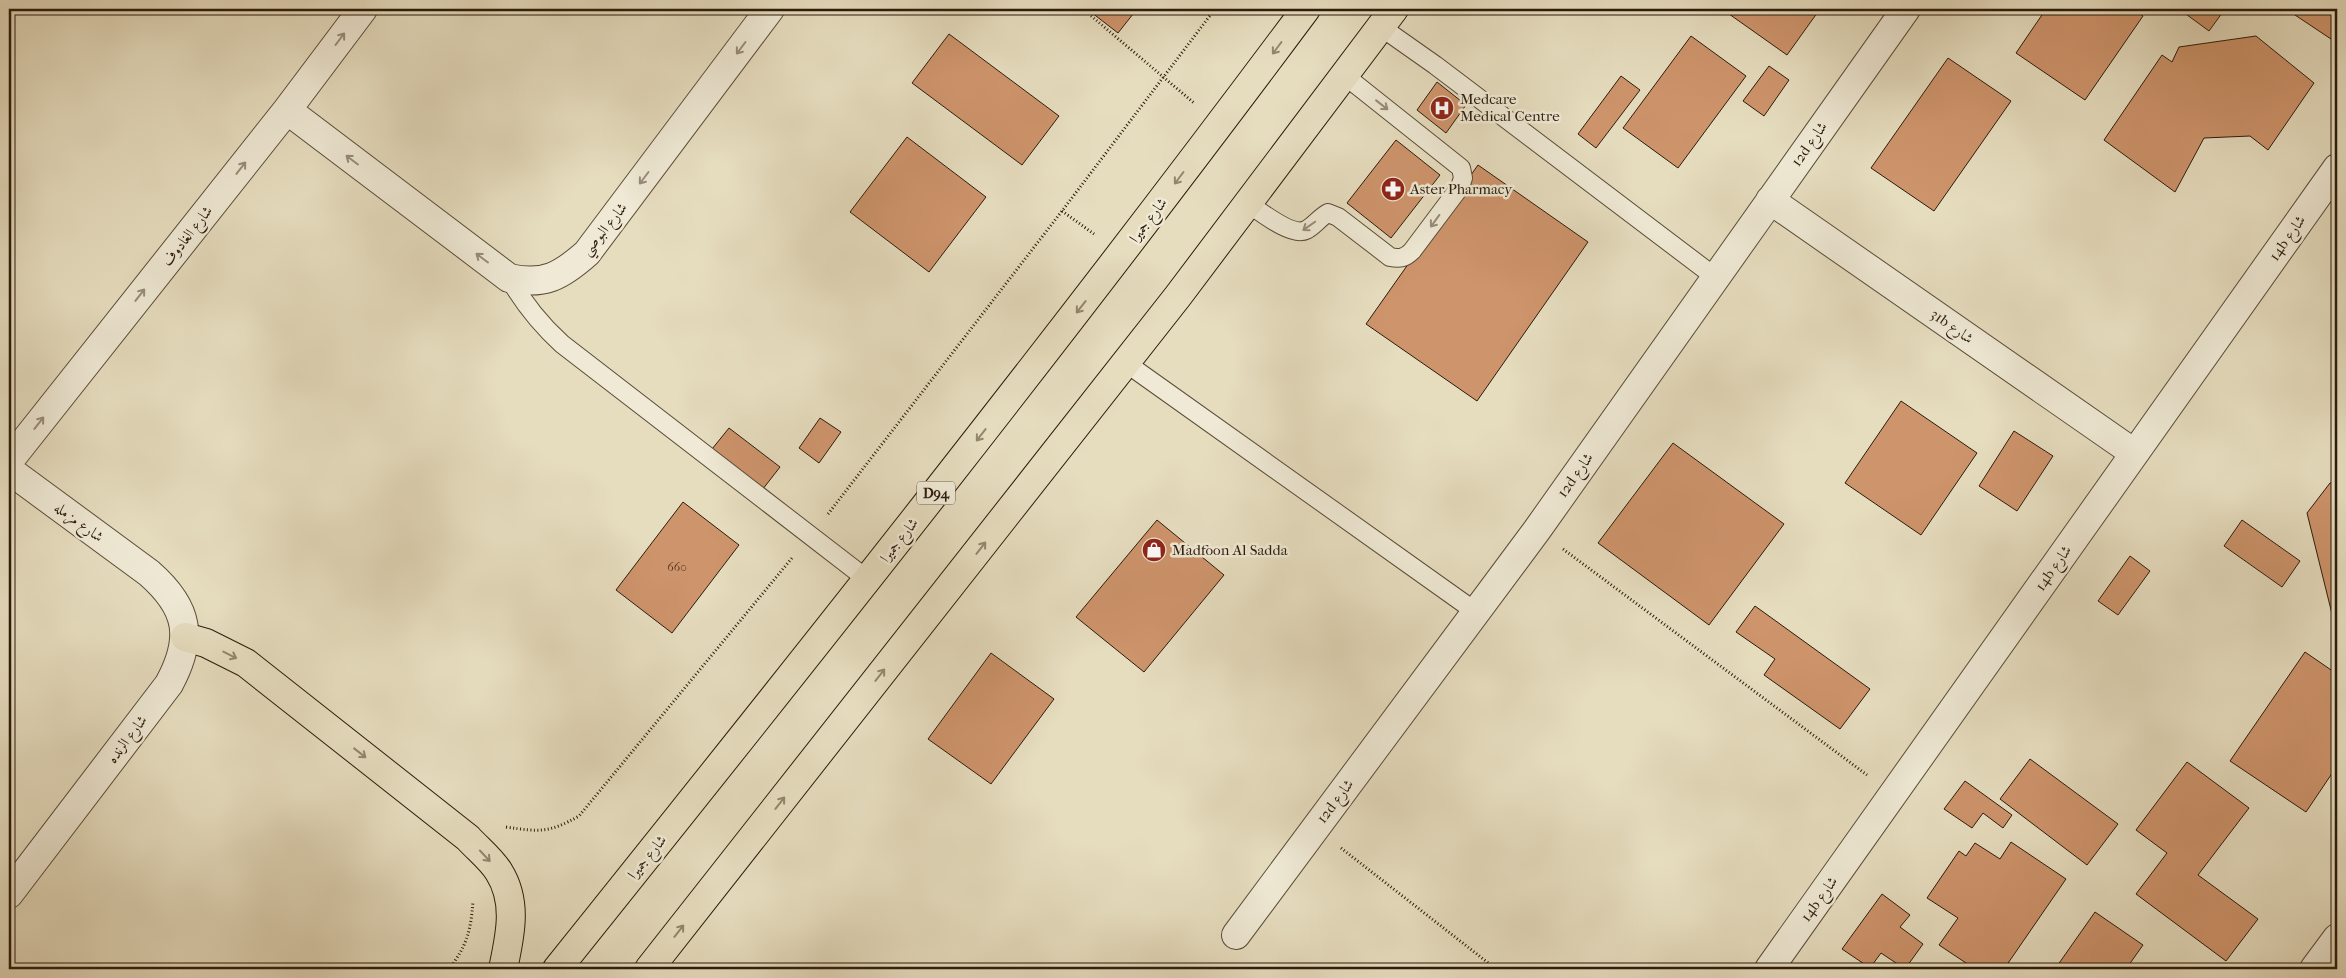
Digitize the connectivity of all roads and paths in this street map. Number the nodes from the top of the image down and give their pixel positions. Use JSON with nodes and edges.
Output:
{"nodes":[{"id":1,"x":363,"y":9,"type":"edge"},
{"id":2,"x":770,"y":9,"type":"edge"},
{"id":3,"x":1083,"y":9,"type":"edge"},
{"id":4,"x":1306,"y":9,"type":"edge"},
{"id":5,"x":1906,"y":9,"type":"edge"},
{"id":6,"x":1388,"y":18,"type":"edge"},
{"id":7,"x":1344,"y":75,"type":"junction"},
{"id":8,"x":287,"y":110,"type":"junction"},
{"id":9,"x":1220,"y":124,"type":"junction"},
{"id":10,"x":2337,"y":168,"type":"edge"},
{"id":11,"x":1770,"y":200,"type":"junction"},
{"id":12,"x":1249,"y":204,"type":"junction"},
{"id":13,"x":1715,"y":277,"type":"junction"},
{"id":14,"x":509,"y":278,"type":"junction"},
{"id":15,"x":1126,"y":363,"type":"junction"},
{"id":16,"x":2134,"y":453,"type":"junction"},
{"id":17,"x":9,"y":461,"type":"edge"},
{"id":18,"x":9,"y":470,"type":"edge"},
{"id":19,"x":1536,"y":530,"type":"junction"},
{"id":20,"x":149,"y":573,"type":"joint"},
{"id":21,"x":868,"y":580,"type":"junction"},
{"id":22,"x":1476,"y":612,"type":"junction"},
{"id":23,"x":185,"y":637,"type":"junction"},
{"id":24,"x":1894,"y":795,"type":"junction"},
{"id":25,"x":1315,"y":828,"type":"junction"},
{"id":26,"x":9,"y":894,"type":"edge"},
{"id":27,"x":1236,"y":934,"type":"dead end"},
{"id":28,"x":2337,"y":938,"type":"edge"},
{"id":29,"x":503,"y":969,"type":"edge"},
{"id":30,"x":557,"y":969,"type":"edge"},
{"id":31,"x":649,"y":969,"type":"edge"},
{"id":32,"x":1496,"y":969,"type":"edge"},
{"id":33,"x":1769,"y":969,"type":"edge"},
{"id":34,"x":2314,"y":969,"type":"edge"}],
"edges":[{"from":8,"to":1,"type":"street","name":"شارع الغادوف","one_way":true},
{"from":2,"to":14,"type":"street","name":"شارع البوصي","one_way":true},
{"from":3,"to":9,"type":"path"},
{"from":4,"to":9,"type":"main road","name":"شارع جميرا","number":"D94","one_way":true},
{"from":5,"to":11,"type":"street","name":"12d شارع"},
{"from":6,"to":7,"type":"main road"},
{"from":6,"to":13,"type":"lane"},
{"from":7,"to":12,"type":"main road"},
{"from":7,"to":12,"type":"lane","one_way":true},
{"from":14,"to":8,"type":"street","name":"شارع البوصي","one_way":true},
{"from":17,"to":8,"type":"street","name":"شارع الغادوف","one_way":true},
{"from":9,"to":21,"type":"main road","name":"شارع جميرا","number":"D94","one_way":true},
{"from":10,"to":16,"type":"street","name":"14b شارع"},
{"from":11,"to":13,"type":"street","name":"12d شارع"},
{"from":11,"to":16,"type":"street","name":"31b شارع"},
{"from":12,"to":15,"type":"main road"},
{"from":13,"to":19,"type":"street","name":"12d شارع"},
{"from":14,"to":21,"type":"lane"},
{"from":15,"to":22,"type":"lane"},
{"from":31,"to":15,"type":"main road","one_way":true},
{"from":16,"to":24,"type":"street","name":"14b شارع"},
{"from":18,"to":20,"type":"street","name":"شارع مزمله"},
{"from":19,"to":22,"type":"street","name":"12d شارع"},
{"from":19,"to":24,"type":"path"},
{"from":20,"to":23,"type":"street","name":"شارع الرنده"},
{"from":21,"to":30,"type":"main road","name":"شارع جميرا","number":"D94"},
{"from":22,"to":25,"type":"street","name":"12d شارع"},
{"from":23,"to":26,"type":"street","name":"شارع الرنده"},
{"from":23,"to":29,"type":"main road","one_way":true},
{"from":24,"to":33,"type":"street","name":"14b شارع"},
{"from":25,"to":27,"type":"street","name":"12d شارع"},
{"from":25,"to":32,"type":"path"},
{"from":28,"to":34,"type":"street"}]}
